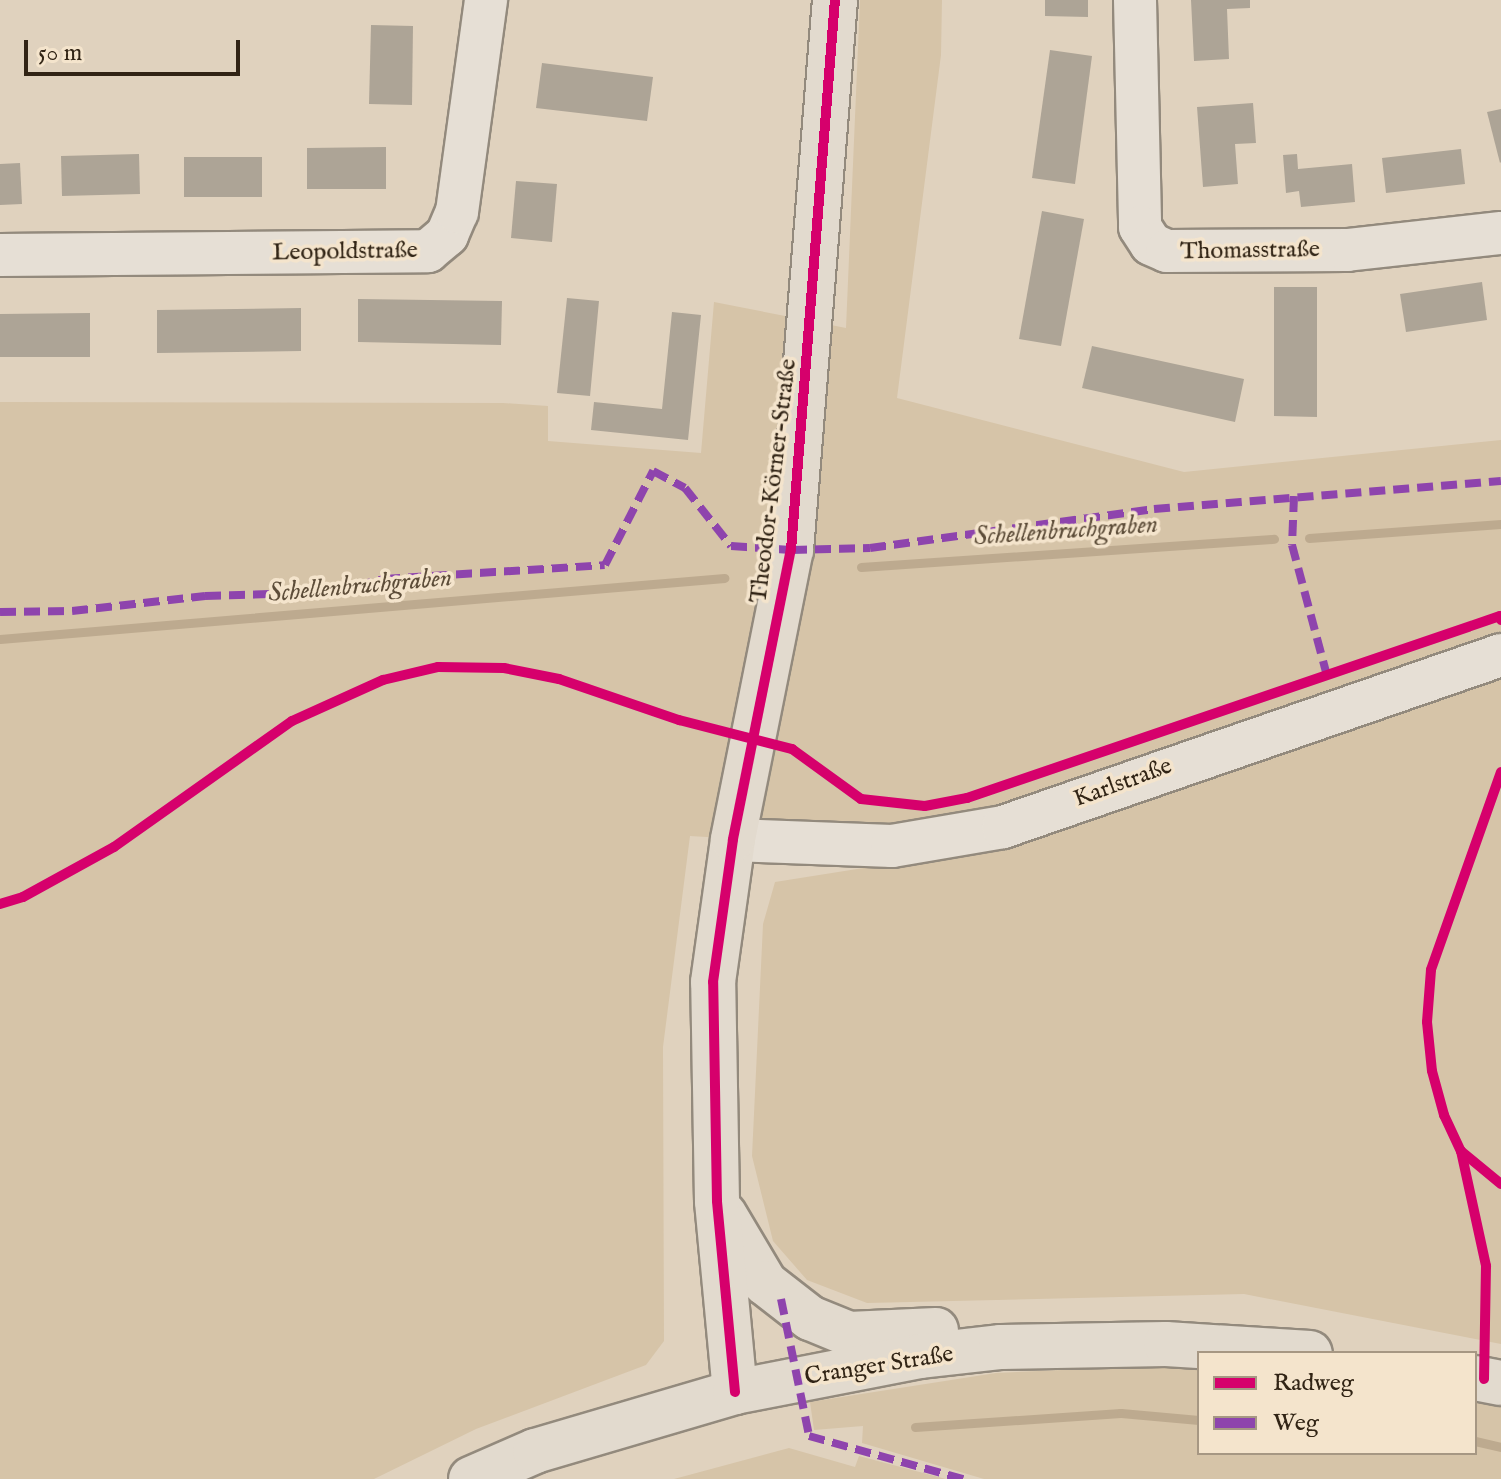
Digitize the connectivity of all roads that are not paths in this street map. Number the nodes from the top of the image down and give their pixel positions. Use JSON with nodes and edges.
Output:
{"nodes":[{"id":1,"x":486,"y":0,"type":"edge"},
{"id":2,"x":835,"y":0,"type":"edge"},
{"id":3,"x":1135,"y":0,"type":"edge"},
{"id":4,"x":1501,"y":233,"type":"edge"},
{"id":5,"x":0,"y":255,"type":"edge"},
{"id":6,"x":1501,"y":655,"type":"edge"},
{"id":7,"x":733,"y":840,"type":"junction"},
{"id":8,"x":717,"y":1201,"type":"junction"},
{"id":9,"x":1285,"y":1351,"type":"edge"},
{"id":10,"x":1300,"y":1351,"type":"edge"},
{"id":11,"x":1477,"y":1378,"type":"edge"},
{"id":12,"x":1501,"y":1383,"type":"edge"},
{"id":13,"x":735,"y":1392,"type":"junction"},
{"id":14,"x":471,"y":1479,"type":"edge"}],
"edges":[{"from":1,"to":5,"type":"street","name":"Leopoldstraße"},
{"from":2,"to":7,"type":"main road","name":"Theodor-Körner-Straße"},
{"from":3,"to":4,"type":"street","name":"Thomasstraße"},
{"from":6,"to":7,"type":"street","name":"Karlstraße"},
{"from":7,"to":8,"type":"main road","name":"Theodor-Körner-Straße"},
{"from":8,"to":10,"type":"main road","name":"Cranger Straße"},
{"from":8,"to":13,"type":"main road","name":"Theodor-Körner-Straße"},
{"from":9,"to":13,"type":"main road","name":"Cranger Straße"},
{"from":11,"to":12,"type":"main road"},
{"from":13,"to":14,"type":"main road","name":"Cranger Straße"}]}
